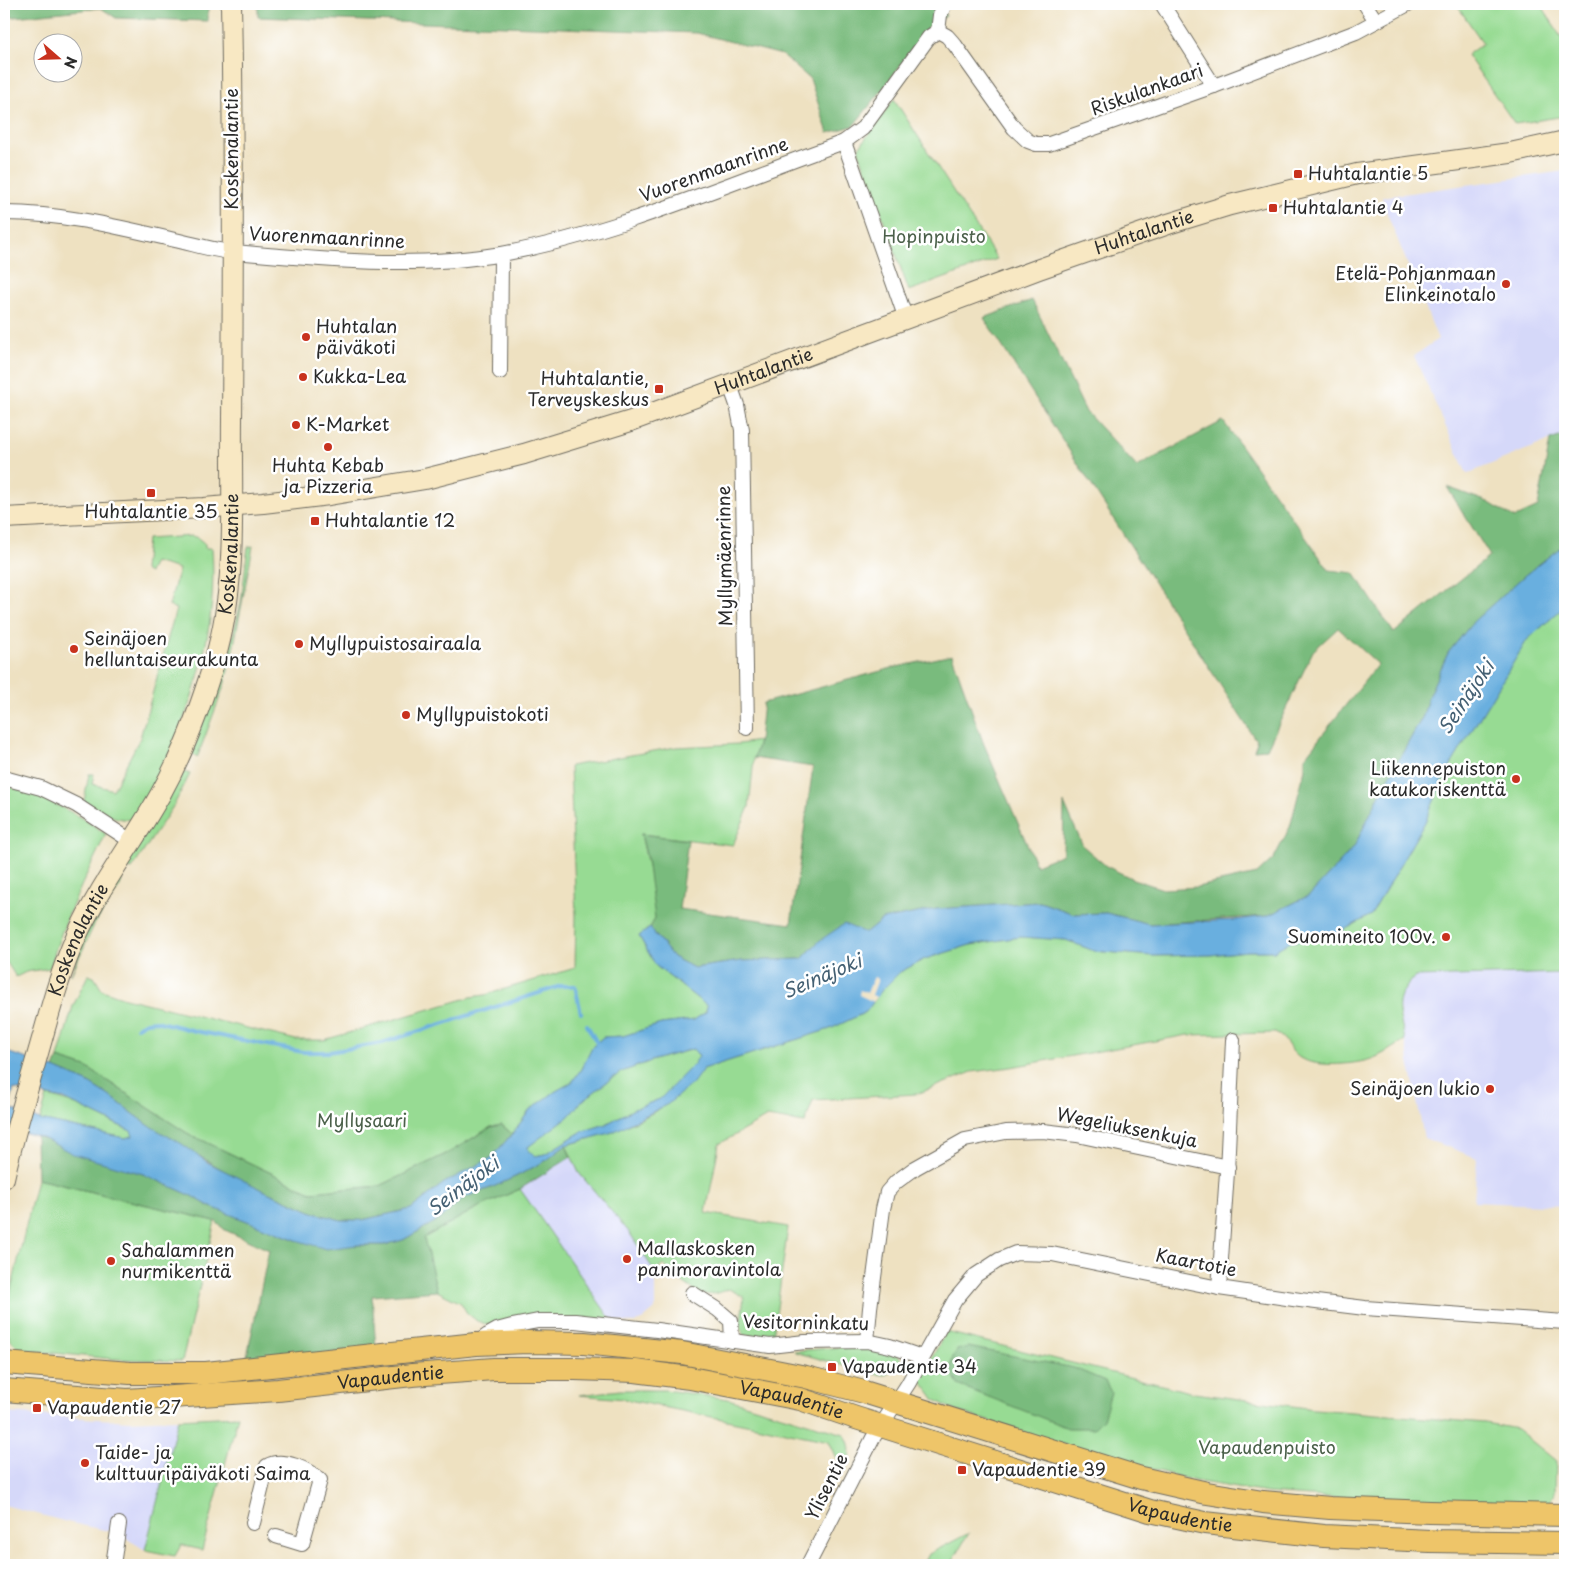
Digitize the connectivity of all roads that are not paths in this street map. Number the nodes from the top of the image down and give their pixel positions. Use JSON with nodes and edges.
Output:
{"nodes":[{"id":1,"x":231,"y":4,"type":"edge"},
{"id":2,"x":945,"y":4,"type":"edge"},
{"id":3,"x":1162,"y":4,"type":"edge"},
{"id":4,"x":1364,"y":4,"type":"edge"},
{"id":5,"x":1408,"y":4,"type":"edge"},
{"id":6,"x":1376,"y":22,"type":"junction"},
{"id":7,"x":938,"y":31,"type":"junction"},
{"id":8,"x":1214,"y":86,"type":"junction"},
{"id":9,"x":1565,"y":141,"type":"edge"},
{"id":10,"x":844,"y":142,"type":"junction"},
{"id":11,"x":1565,"y":151,"type":"edge"},
{"id":12,"x":1510,"y":153,"type":"junction"},
{"id":13,"x":4,"y":213,"type":"edge"},
{"id":14,"x":232,"y":252,"type":"junction"},
{"id":15,"x":501,"y":254,"type":"junction"},
{"id":16,"x":906,"y":319,"type":"junction"},
{"id":17,"x":500,"y":372,"type":"dead end"},
{"id":18,"x":730,"y":385,"type":"junction"},
{"id":19,"x":231,"y":506,"type":"junction"},
{"id":20,"x":4,"y":518,"type":"edge"},
{"id":21,"x":747,"y":728,"type":"dead end"},
{"id":22,"x":4,"y":778,"type":"edge"},
{"id":23,"x":131,"y":841,"type":"junction"},
{"id":24,"x":1233,"y":1040,"type":"dead end"},
{"id":25,"x":6,"y":1168,"type":"edge"},
{"id":26,"x":1228,"y":1168,"type":"junction"},
{"id":27,"x":1219,"y":1288,"type":"junction"},
{"id":28,"x":692,"y":1293,"type":"dead end"},
{"id":29,"x":1565,"y":1322,"type":"edge"},
{"id":30,"x":732,"y":1341,"type":"junction"},
{"id":31,"x":867,"y":1341,"type":"junction"},
{"id":32,"x":476,"y":1344,"type":"junction"},
{"id":33,"x":922,"y":1357,"type":"junction"},
{"id":34,"x":4,"y":1363,"type":"edge"},
{"id":35,"x":4,"y":1390,"type":"edge"},
{"id":36,"x":896,"y":1402,"type":"junction"},
{"id":37,"x":881,"y":1425,"type":"junction"},
{"id":38,"x":1565,"y":1515,"type":"edge"},
{"id":39,"x":253,"y":1523,"type":"dead end"},
{"id":40,"x":120,"y":1524,"type":"dead end"},
{"id":41,"x":276,"y":1536,"type":"dead end"},
{"id":42,"x":1565,"y":1543,"type":"edge"},
{"id":43,"x":112,"y":1565,"type":"edge"},
{"id":44,"x":808,"y":1565,"type":"edge"}],
"edges":[{"from":1,"to":14,"type":"main road","name":"Koskenalantie"},
{"from":2,"to":7,"type":"street"},
{"from":3,"to":8,"type":"street"},
{"from":4,"to":6,"type":"street"},
{"from":5,"to":6,"type":"street","name":"Riskulankaari"},
{"from":6,"to":8,"type":"street","name":"Riskulankaari"},
{"from":7,"to":8,"type":"street","name":"Riskulankaari"},
{"from":7,"to":10,"type":"street","name":"Vuorenmaanrinne"},
{"from":9,"to":12,"type":"main road","name":"Huhtalantie"},
{"from":10,"to":15,"type":"street","name":"Vuorenmaanrinne"},
{"from":10,"to":16,"type":"street"},
{"from":11,"to":12,"type":"main road","name":"Huhtalantie"},
{"from":12,"to":16,"type":"main road","name":"Huhtalantie"},
{"from":13,"to":14,"type":"street","name":"Vuorenmaanrinne"},
{"from":14,"to":15,"type":"street","name":"Vuorenmaanrinne"},
{"from":14,"to":19,"type":"main road","name":"Koskenalantie"},
{"from":15,"to":17,"type":"street"},
{"from":16,"to":18,"type":"main road","name":"Huhtalantie"},
{"from":18,"to":19,"type":"main road","name":"Huhtalantie"},
{"from":18,"to":21,"type":"street","name":"Myllymäenrinne"},
{"from":19,"to":20,"type":"main road","name":"Huhtalantie"},
{"from":19,"to":23,"type":"main road","name":"Koskenalantie"},
{"from":22,"to":23,"type":"street"},
{"from":23,"to":25,"type":"main road","name":"Koskenalantie"},
{"from":24,"to":26,"type":"street"},
{"from":26,"to":27,"type":"street"},
{"from":26,"to":31,"type":"street","name":"Wegeliuksenkuja"},
{"from":27,"to":29,"type":"street","name":"Kaartotie"},
{"from":27,"to":33,"type":"street","name":"Kaartotie"},
{"from":28,"to":30,"type":"street"},
{"from":30,"to":31,"type":"street","name":"Vesitorninkatu"},
{"from":30,"to":32,"type":"street","name":"Vesitorninkatu"},
{"from":31,"to":33,"type":"street","name":"Vesitorninkatu"},
{"from":32,"to":34,"type":"main road","name":"Vapaudentie"},
{"from":32,"to":36,"type":"main road","name":"Vapaudentie"},
{"from":33,"to":36,"type":"street","name":"Kaartotie"},
{"from":35,"to":37,"type":"main road","name":"Vapaudentie"},
{"from":36,"to":37,"type":"street","name":"Ylisentie"},
{"from":36,"to":38,"type":"main road","name":"Vapaudentie"},
{"from":37,"to":42,"type":"main road","name":"Vapaudentie"},
{"from":37,"to":44,"type":"street","name":"Ylisentie"},
{"from":39,"to":41,"type":"street"},
{"from":40,"to":43,"type":"street"}]}
